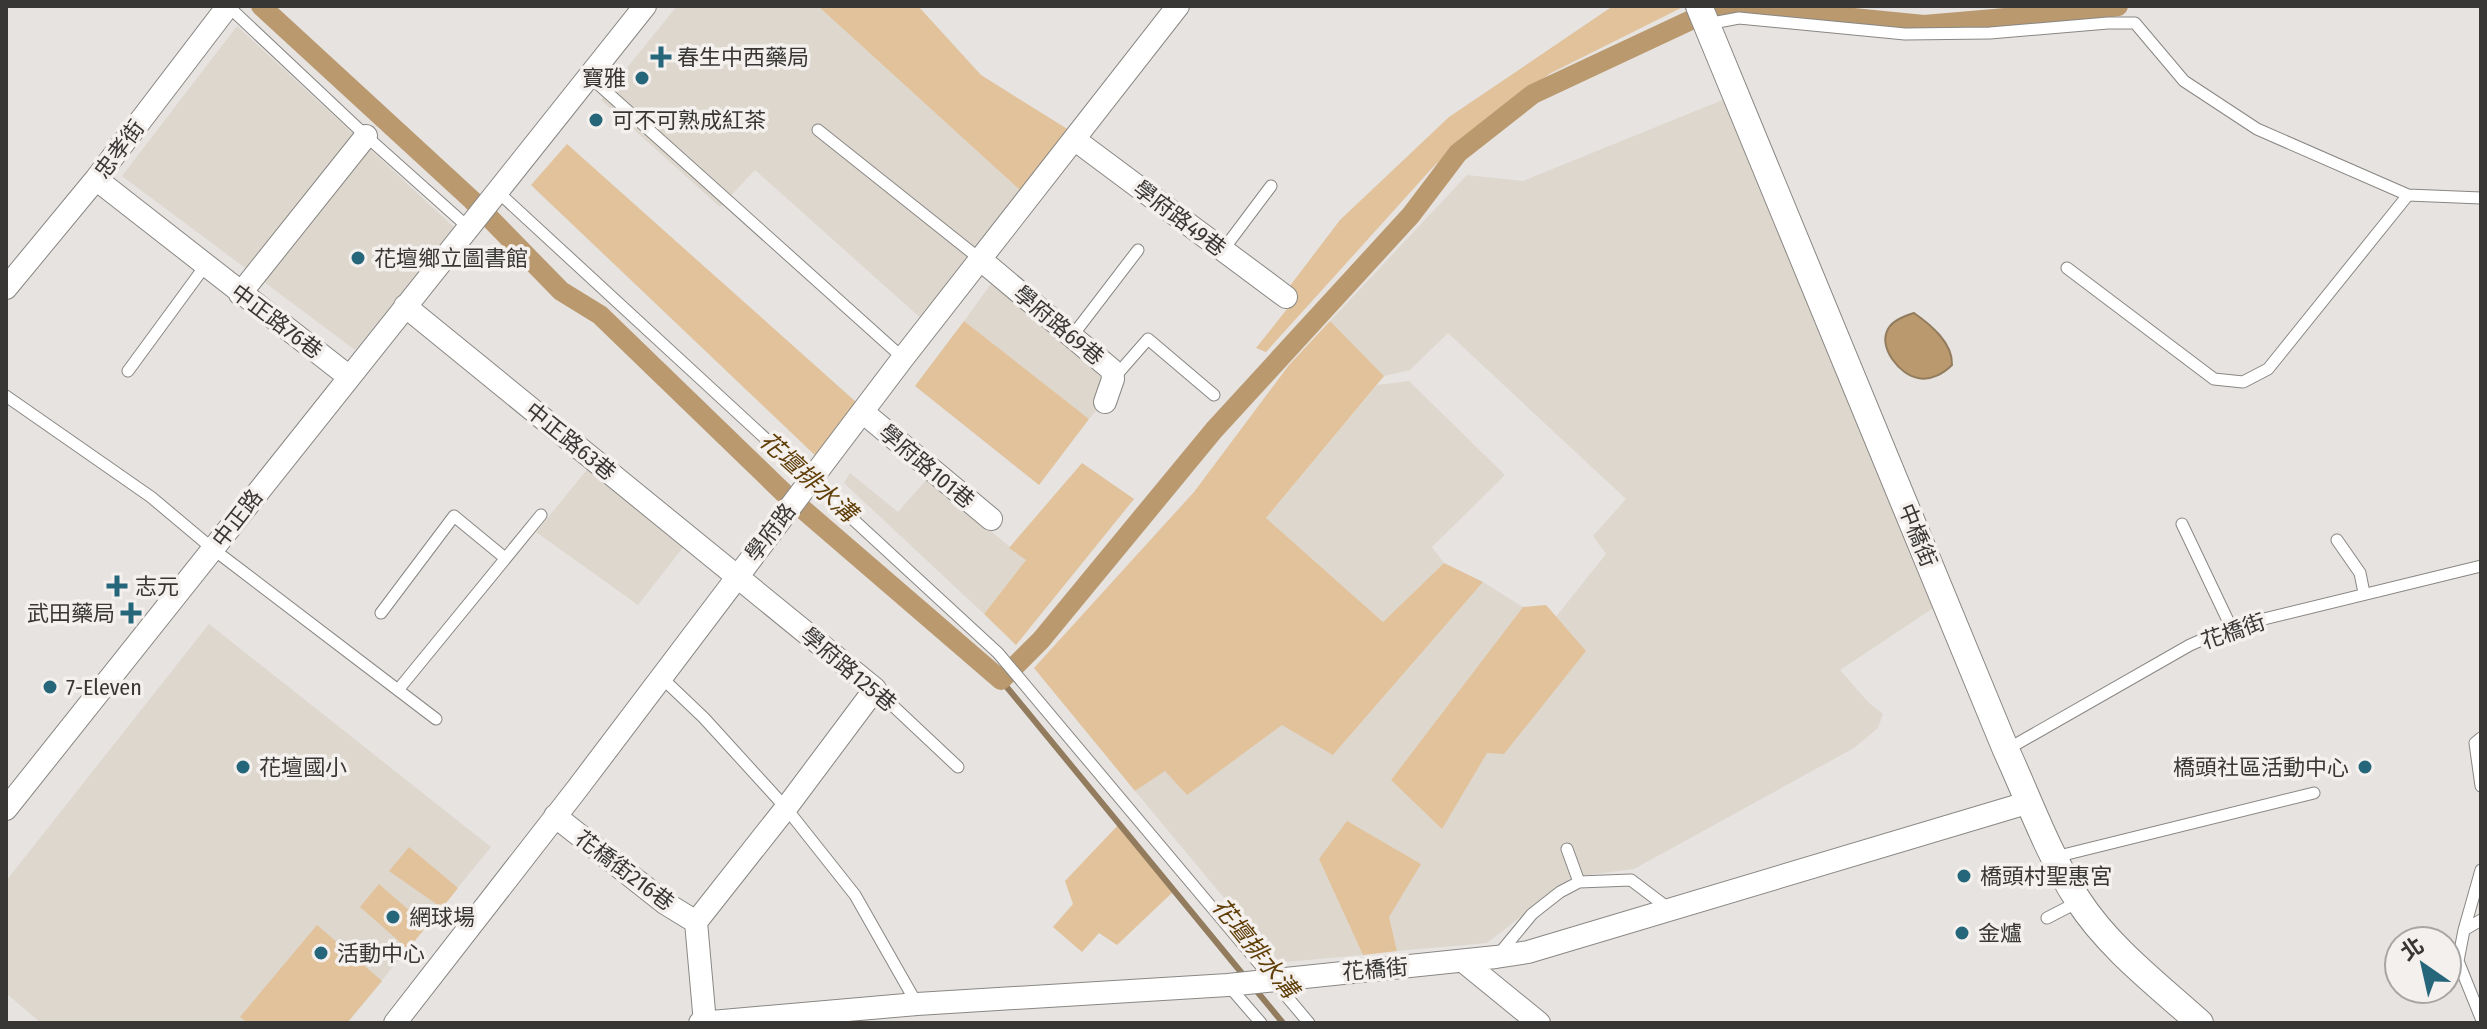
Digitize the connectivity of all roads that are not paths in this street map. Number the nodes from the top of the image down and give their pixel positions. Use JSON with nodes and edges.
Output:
{"nodes":[{"id":1,"x":228,"y":6,"type":"edge"},
{"id":2,"x":645,"y":6,"type":"edge"},
{"id":3,"x":1178,"y":6,"type":"edge"},
{"id":4,"x":1703,"y":15,"type":"edge"},
{"id":5,"x":589,"y":76,"type":"junction"},
{"id":6,"x":818,"y":130,"type":"dead end"},
{"id":7,"x":366,"y":136,"type":"junction"},
{"id":8,"x":1074,"y":139,"type":"junction"},
{"id":9,"x":96,"y":179,"type":"junction"},
{"id":10,"x":1271,"y":186,"type":"dead end"},
{"id":11,"x":498,"y":192,"type":"junction"},
{"id":12,"x":2408,"y":195,"type":"junction"},
{"id":13,"x":2481,"y":198,"type":"edge"},
{"id":14,"x":469,"y":228,"type":"junction"},
{"id":15,"x":1138,"y":250,"type":"dead end"},
{"id":16,"x":1223,"y":250,"type":"junction"},
{"id":17,"x":980,"y":259,"type":"junction"},
{"id":18,"x":205,"y":266,"type":"junction"},
{"id":19,"x":2067,"y":268,"type":"dead end"},
{"id":20,"x":6,"y":288,"type":"edge"},
{"id":21,"x":240,"y":294,"type":"junction"},
{"id":22,"x":1286,"y":297,"type":"dead end"},
{"id":23,"x":405,"y":306,"type":"junction"},
{"id":24,"x":1073,"y":335,"type":"junction"},
{"id":25,"x":903,"y":358,"type":"junction"},
{"id":26,"x":128,"y":371,"type":"dead end"},
{"id":27,"x":348,"y":376,"type":"junction"},
{"id":28,"x":1113,"y":379,"type":"junction"},
{"id":29,"x":1214,"y":395,"type":"dead end"},
{"id":30,"x":6,"y":396,"type":"edge"},
{"id":31,"x":1105,"y":402,"type":"dead end"},
{"id":32,"x":864,"y":413,"type":"junction"},
{"id":33,"x":806,"y":486,"type":"junction"},
{"id":34,"x":541,"y":515,"type":"dead end"},
{"id":35,"x":991,"y":519,"type":"dead end"},
{"id":36,"x":2182,"y":524,"type":"dead end"},
{"id":37,"x":2337,"y":540,"type":"dead end"},
{"id":38,"x":213,"y":549,"type":"junction"},
{"id":39,"x":505,"y":558,"type":"junction"},
{"id":40,"x":2481,"y":566,"type":"edge"},
{"id":41,"x":737,"y":576,"type":"junction"},
{"id":42,"x":2364,"y":593,"type":"junction"},
{"id":43,"x":381,"y":613,"type":"dead end"},
{"id":44,"x":2231,"y":627,"type":"junction"},
{"id":45,"x":661,"y":677,"type":"junction"},
{"id":46,"x":875,"y":689,"type":"junction"},
{"id":47,"x":398,"y":690,"type":"junction"},
{"id":48,"x":436,"y":719,"type":"dead end"},
{"id":49,"x":2481,"y":738,"type":"edge"},
{"id":50,"x":2006,"y":750,"type":"junction"},
{"id":51,"x":958,"y":767,"type":"dead end"},
{"id":52,"x":2481,"y":786,"type":"edge"},
{"id":53,"x":2314,"y":793,"type":"dead end"},
{"id":54,"x":2030,"y":802,"type":"junction"},
{"id":55,"x":786,"y":808,"type":"junction"},
{"id":56,"x":6,"y":809,"type":"edge"},
{"id":57,"x":555,"y":816,"type":"junction"},
{"id":58,"x":1567,"y":849,"type":"dead end"},
{"id":59,"x":2054,"y":857,"type":"junction"},
{"id":60,"x":2481,"y":870,"type":"edge"},
{"id":61,"x":1579,"y":882,"type":"junction"},
{"id":62,"x":2078,"y":901,"type":"junction"},
{"id":63,"x":1670,"y":909,"type":"junction"},
{"id":64,"x":2047,"y":918,"type":"dead end"},
{"id":65,"x":2481,"y":920,"type":"edge"},
{"id":66,"x":696,"y":922,"type":"junction"},
{"id":67,"x":2464,"y":930,"type":"junction"},
{"id":68,"x":1496,"y":957,"type":"junction"},
{"id":69,"x":1463,"y":961,"type":"junction"},
{"id":70,"x":1270,"y":979,"type":"junction"},
{"id":71,"x":1228,"y":985,"type":"junction"},
{"id":72,"x":917,"y":1004,"type":"junction"},
{"id":73,"x":2481,"y":1018,"type":"edge"},
{"id":74,"x":395,"y":1023,"type":"edge"},
{"id":75,"x":702,"y":1023,"type":"edge"},
{"id":76,"x":1261,"y":1023,"type":"edge"},
{"id":77,"x":1309,"y":1023,"type":"edge"},
{"id":78,"x":1539,"y":1023,"type":"edge"},
{"id":79,"x":2200,"y":1023,"type":"edge"}],
"edges":[{"from":1,"to":7,"type":"lane"},
{"from":1,"to":9,"type":"street","name":"忠孝街"},
{"from":2,"to":5,"type":"street"},
{"from":3,"to":8,"type":"street","name":"學府路"},
{"from":4,"to":12,"type":"lane"},
{"from":4,"to":50,"type":"street","name":"中橋街"},
{"from":5,"to":11,"type":"street"},
{"from":5,"to":25,"type":"lane"},
{"from":6,"to":17,"type":"lane"},
{"from":7,"to":14,"type":"lane"},
{"from":7,"to":21,"type":"street"},
{"from":8,"to":16,"type":"street","name":"學府路49巷"},
{"from":8,"to":17,"type":"street","name":"學府路"},
{"from":9,"to":18,"type":"street","name":"中正路76巷"},
{"from":9,"to":20,"type":"street","name":"忠孝街"},
{"from":10,"to":16,"type":"lane"},
{"from":11,"to":14,"type":"street","name":"中正路"},
{"from":11,"to":33,"type":"lane"},
{"from":12,"to":13,"type":"lane"},
{"from":12,"to":19,"type":"lane"},
{"from":14,"to":23,"type":"street","name":"中正路"},
{"from":15,"to":24,"type":"lane"},
{"from":16,"to":22,"type":"street","name":"學府路49巷"},
{"from":17,"to":24,"type":"street","name":"學府路69巷"},
{"from":17,"to":25,"type":"street","name":"學府路"},
{"from":18,"to":21,"type":"street","name":"中正路76巷"},
{"from":18,"to":26,"type":"lane"},
{"from":21,"to":27,"type":"street","name":"中正路76巷"},
{"from":23,"to":27,"type":"street","name":"中正路"},
{"from":23,"to":41,"type":"street","name":"中正路63巷"},
{"from":24,"to":28,"type":"street","name":"學府路69巷"},
{"from":25,"to":32,"type":"street","name":"學府路"},
{"from":27,"to":38,"type":"street","name":"中正路"},
{"from":28,"to":29,"type":"lane"},
{"from":28,"to":31,"type":"street","name":"學府路69巷"},
{"from":30,"to":38,"type":"lane"},
{"from":32,"to":33,"type":"street","name":"學府路"},
{"from":32,"to":35,"type":"street","name":"學府路101巷"},
{"from":33,"to":41,"type":"street","name":"學府路"},
{"from":33,"to":70,"type":"lane"},
{"from":34,"to":39,"type":"lane"},
{"from":36,"to":44,"type":"lane"},
{"from":37,"to":42,"type":"lane"},
{"from":38,"to":47,"type":"lane"},
{"from":38,"to":56,"type":"street","name":"中正路"},
{"from":39,"to":43,"type":"lane"},
{"from":39,"to":47,"type":"lane"},
{"from":40,"to":42,"type":"lane","name":"花橋街"},
{"from":41,"to":45,"type":"street","name":"學府路"},
{"from":41,"to":46,"type":"street","name":"學府路125巷"},
{"from":42,"to":44,"type":"lane","name":"花橋街"},
{"from":44,"to":50,"type":"lane","name":"花橋街"},
{"from":45,"to":55,"type":"lane"},
{"from":45,"to":57,"type":"street","name":"學府路"},
{"from":46,"to":51,"type":"lane","name":"學府路125巷"},
{"from":46,"to":55,"type":"street"},
{"from":47,"to":48,"type":"lane"},
{"from":49,"to":52,"type":"lane"},
{"from":50,"to":54,"type":"street","name":"中橋街"},
{"from":53,"to":59,"type":"lane"},
{"from":54,"to":59,"type":"street","name":"中橋街"},
{"from":54,"to":63,"type":"street","name":"花橋街"},
{"from":55,"to":66,"type":"street"},
{"from":55,"to":72,"type":"lane"},
{"from":57,"to":66,"type":"street","name":"花橋街216巷"},
{"from":57,"to":74,"type":"street","name":"學府路"},
{"from":58,"to":61,"type":"lane"},
{"from":59,"to":62,"type":"street","name":"中橋街"},
{"from":60,"to":67,"type":"lane"},
{"from":61,"to":63,"type":"lane"},
{"from":61,"to":68,"type":"lane"},
{"from":62,"to":64,"type":"lane"},
{"from":62,"to":79,"type":"street","name":"中橋街"},
{"from":63,"to":68,"type":"street","name":"花橋街"},
{"from":65,"to":67,"type":"lane"},
{"from":66,"to":75,"type":"street"},
{"from":67,"to":73,"type":"lane"},
{"from":68,"to":69,"type":"street","name":"花橋街"},
{"from":69,"to":70,"type":"street","name":"花橋街"},
{"from":69,"to":78,"type":"street"},
{"from":70,"to":71,"type":"street","name":"花橋街"},
{"from":70,"to":77,"type":"lane"},
{"from":71,"to":72,"type":"street","name":"花橋街"},
{"from":71,"to":76,"type":"lane"},
{"from":72,"to":75,"type":"street","name":"花橋街"}]}
